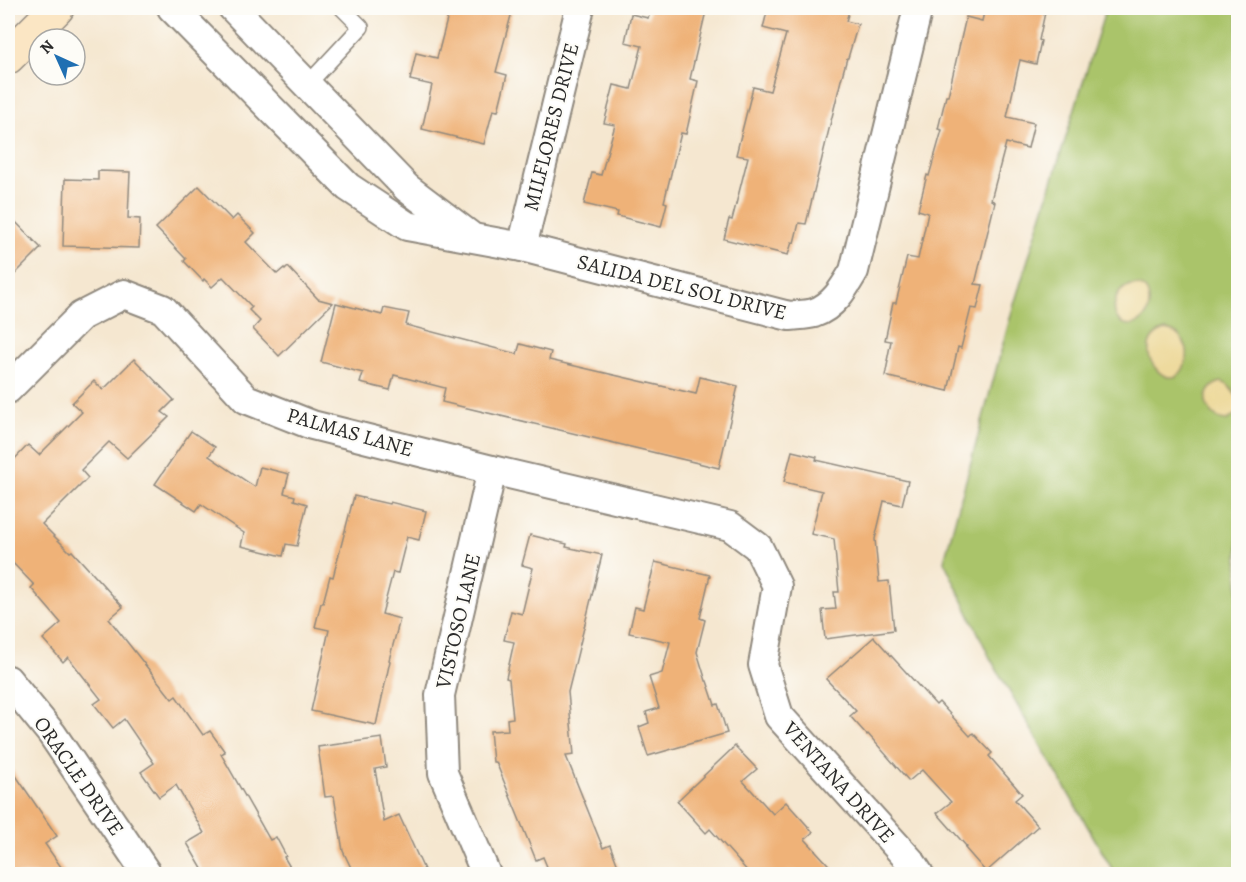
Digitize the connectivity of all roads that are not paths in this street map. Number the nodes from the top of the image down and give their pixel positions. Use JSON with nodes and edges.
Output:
{"nodes":[{"id":1,"x":57,"y":8,"type":"edge"},
{"id":2,"x":233,"y":8,"type":"edge"},
{"id":3,"x":342,"y":8,"type":"edge"},
{"id":4,"x":580,"y":8,"type":"edge"},
{"id":5,"x":918,"y":8,"type":"edge"},
{"id":6,"x":180,"y":15,"type":"edge"},
{"id":7,"x":271,"y":48,"type":"junction"},
{"id":8,"x":8,"y":57,"type":"edge"},
{"id":9,"x":241,"y":78,"type":"junction"},
{"id":10,"x":308,"y":84,"type":"junction"},
{"id":11,"x":277,"y":114,"type":"junction"},
{"id":12,"x":473,"y":238,"type":"junction"},
{"id":13,"x":522,"y":247,"type":"junction"},
{"id":14,"x":8,"y":390,"type":"edge"},
{"id":15,"x":492,"y":470,"type":"junction"},
{"id":16,"x":758,"y":547,"type":"joint"},
{"id":17,"x":8,"y":680,"type":"edge"},
{"id":18,"x":147,"y":874,"type":"edge"},
{"id":19,"x":486,"y":874,"type":"edge"},
{"id":20,"x":919,"y":874,"type":"edge"}],
"edges":[{"from":1,"to":8,"type":"street"},
{"from":2,"to":7,"type":"street","name":"SALIDA DEL SOL DRIVE"},
{"from":3,"to":10,"type":"lane"},
{"from":4,"to":13,"type":"street","name":"MILFLORES DRIVE"},
{"from":5,"to":13,"type":"street","name":"SALIDA DEL SOL DRIVE"},
{"from":6,"to":9,"type":"street"},
{"from":7,"to":9,"type":"street"},
{"from":7,"to":10,"type":"street","name":"SALIDA DEL SOL DRIVE"},
{"from":9,"to":11,"type":"street","name":"SALIDA DEL SOL DRIVE"},
{"from":10,"to":11,"type":"street"},
{"from":10,"to":12,"type":"street","name":"SALIDA DEL SOL DRIVE"},
{"from":11,"to":12,"type":"street","name":"SALIDA DEL SOL DRIVE"},
{"from":12,"to":13,"type":"street","name":"SALIDA DEL SOL DRIVE"},
{"from":14,"to":15,"type":"street","name":"PALMAS LANE"},
{"from":15,"to":16,"type":"street","name":"PALMAS LANE"},
{"from":15,"to":19,"type":"street","name":"VISTOSO LANE"},
{"from":16,"to":20,"type":"street","name":"VENTANA DRIVE"},
{"from":17,"to":18,"type":"street","name":"ORACLE DRIVE"}]}
